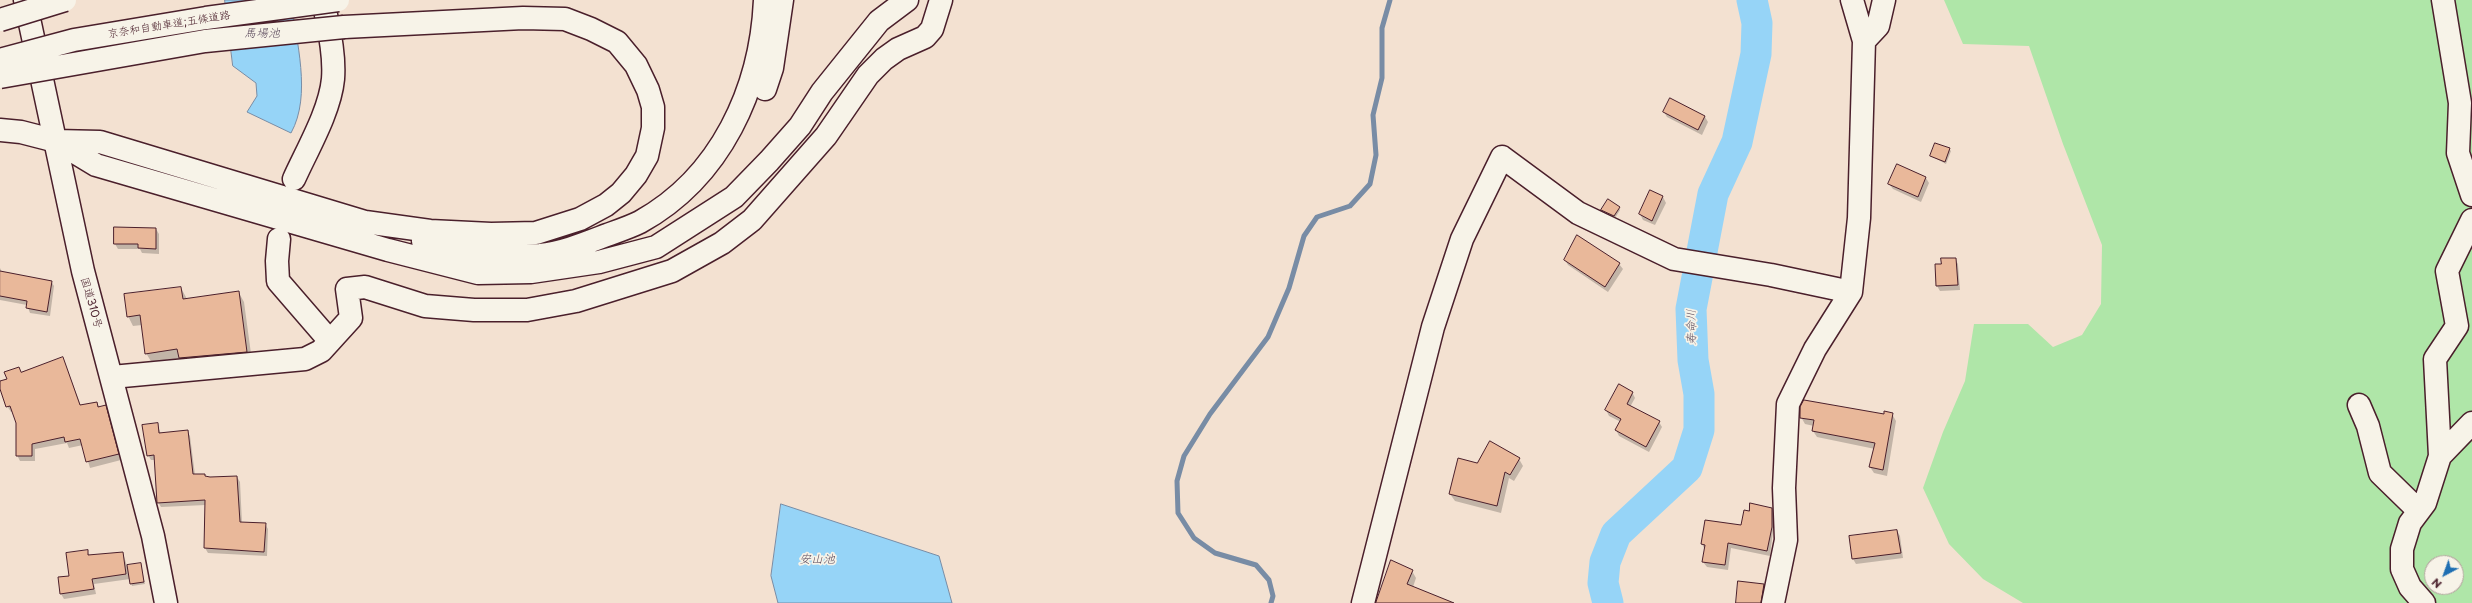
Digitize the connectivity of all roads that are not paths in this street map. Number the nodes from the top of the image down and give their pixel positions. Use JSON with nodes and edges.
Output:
{"nodes":[{"id":1,"x":25,"y":0,"type":"edge"},
{"id":2,"x":65,"y":0,"type":"edge"},
{"id":3,"x":323,"y":0,"type":"edge"},
{"id":4,"x":338,"y":0,"type":"edge"},
{"id":5,"x":341,"y":0,"type":"edge"},
{"id":6,"x":765,"y":0,"type":"edge"},
{"id":7,"x":782,"y":0,"type":"edge"},
{"id":8,"x":907,"y":0,"type":"edge"},
{"id":9,"x":941,"y":0,"type":"edge"},
{"id":10,"x":1852,"y":0,"type":"edge"},
{"id":11,"x":1884,"y":0,"type":"edge"},
{"id":12,"x":2443,"y":0,"type":"edge"},
{"id":13,"x":0,"y":20,"type":"edge"},
{"id":14,"x":336,"y":28,"type":"junction"},
{"id":15,"x":1864,"y":41,"type":"junction"},
{"id":16,"x":0,"y":60,"type":"edge"},
{"id":17,"x":0,"y":77,"type":"edge"},
{"id":18,"x":0,"y":130,"type":"edge"},
{"id":19,"x":56,"y":141,"type":"junction"},
{"id":20,"x":294,"y":179,"type":"dead end"},
{"id":21,"x":2472,"y":195,"type":"edge"},
{"id":22,"x":2472,"y":220,"type":"edge"},
{"id":23,"x":365,"y":222,"type":"junction"},
{"id":24,"x":279,"y":239,"type":"dead end"},
{"id":25,"x":599,"y":262,"type":"junction"},
{"id":26,"x":1851,"y":292,"type":"junction"},
{"id":27,"x":329,"y":340,"type":"junction"},
{"id":28,"x":112,"y":377,"type":"junction"},
{"id":29,"x":2359,"y":405,"type":"dead end"},
{"id":30,"x":2472,"y":423,"type":"edge"},
{"id":31,"x":2440,"y":456,"type":"junction"},
{"id":32,"x":2419,"y":511,"type":"junction"},
{"id":33,"x":166,"y":603,"type":"edge"},
{"id":34,"x":1363,"y":603,"type":"edge"},
{"id":35,"x":1773,"y":603,"type":"edge"},
{"id":36,"x":2424,"y":603,"type":"edge"}],
"edges":[{"from":1,"to":19,"type":"main road","name":"国道310号"},
{"from":2,"to":13,"type":"main road","bridge":true},
{"from":3,"to":14,"type":"main road"},
{"from":4,"to":5,"type":"main road","name":"京奈和自動車道;五條道路"},
{"from":4,"to":16,"type":"main road","name":"京奈和自動車道;五條道路","bridge":true},
{"from":6,"to":23,"type":"main road"},
{"from":7,"to":25,"type":"main road"},
{"from":8,"to":25,"type":"main road"},
{"from":9,"to":27,"type":"main road"},
{"from":10,"to":15,"type":"main road"},
{"from":11,"to":15,"type":"main road"},
{"from":12,"to":21,"type":"main road"},
{"from":14,"to":17,"type":"main road","bridge":true},
{"from":14,"to":20,"type":"main road"},
{"from":14,"to":23,"type":"main road"},
{"from":15,"to":26,"type":"main road"},
{"from":18,"to":19,"type":"main road"},
{"from":19,"to":23,"type":"main road"},
{"from":19,"to":25,"type":"main road"},
{"from":19,"to":28,"type":"main road","name":"国道310号"},
{"from":22,"to":31,"type":"main road"},
{"from":24,"to":27,"type":"main road"},
{"from":26,"to":34,"type":"main road"},
{"from":26,"to":35,"type":"main road"},
{"from":27,"to":28,"type":"main road"},
{"from":28,"to":33,"type":"main road","name":"国道310号"},
{"from":29,"to":32,"type":"main road"},
{"from":30,"to":31,"type":"main road"},
{"from":31,"to":32,"type":"main road"},
{"from":32,"to":36,"type":"main road"}]}
